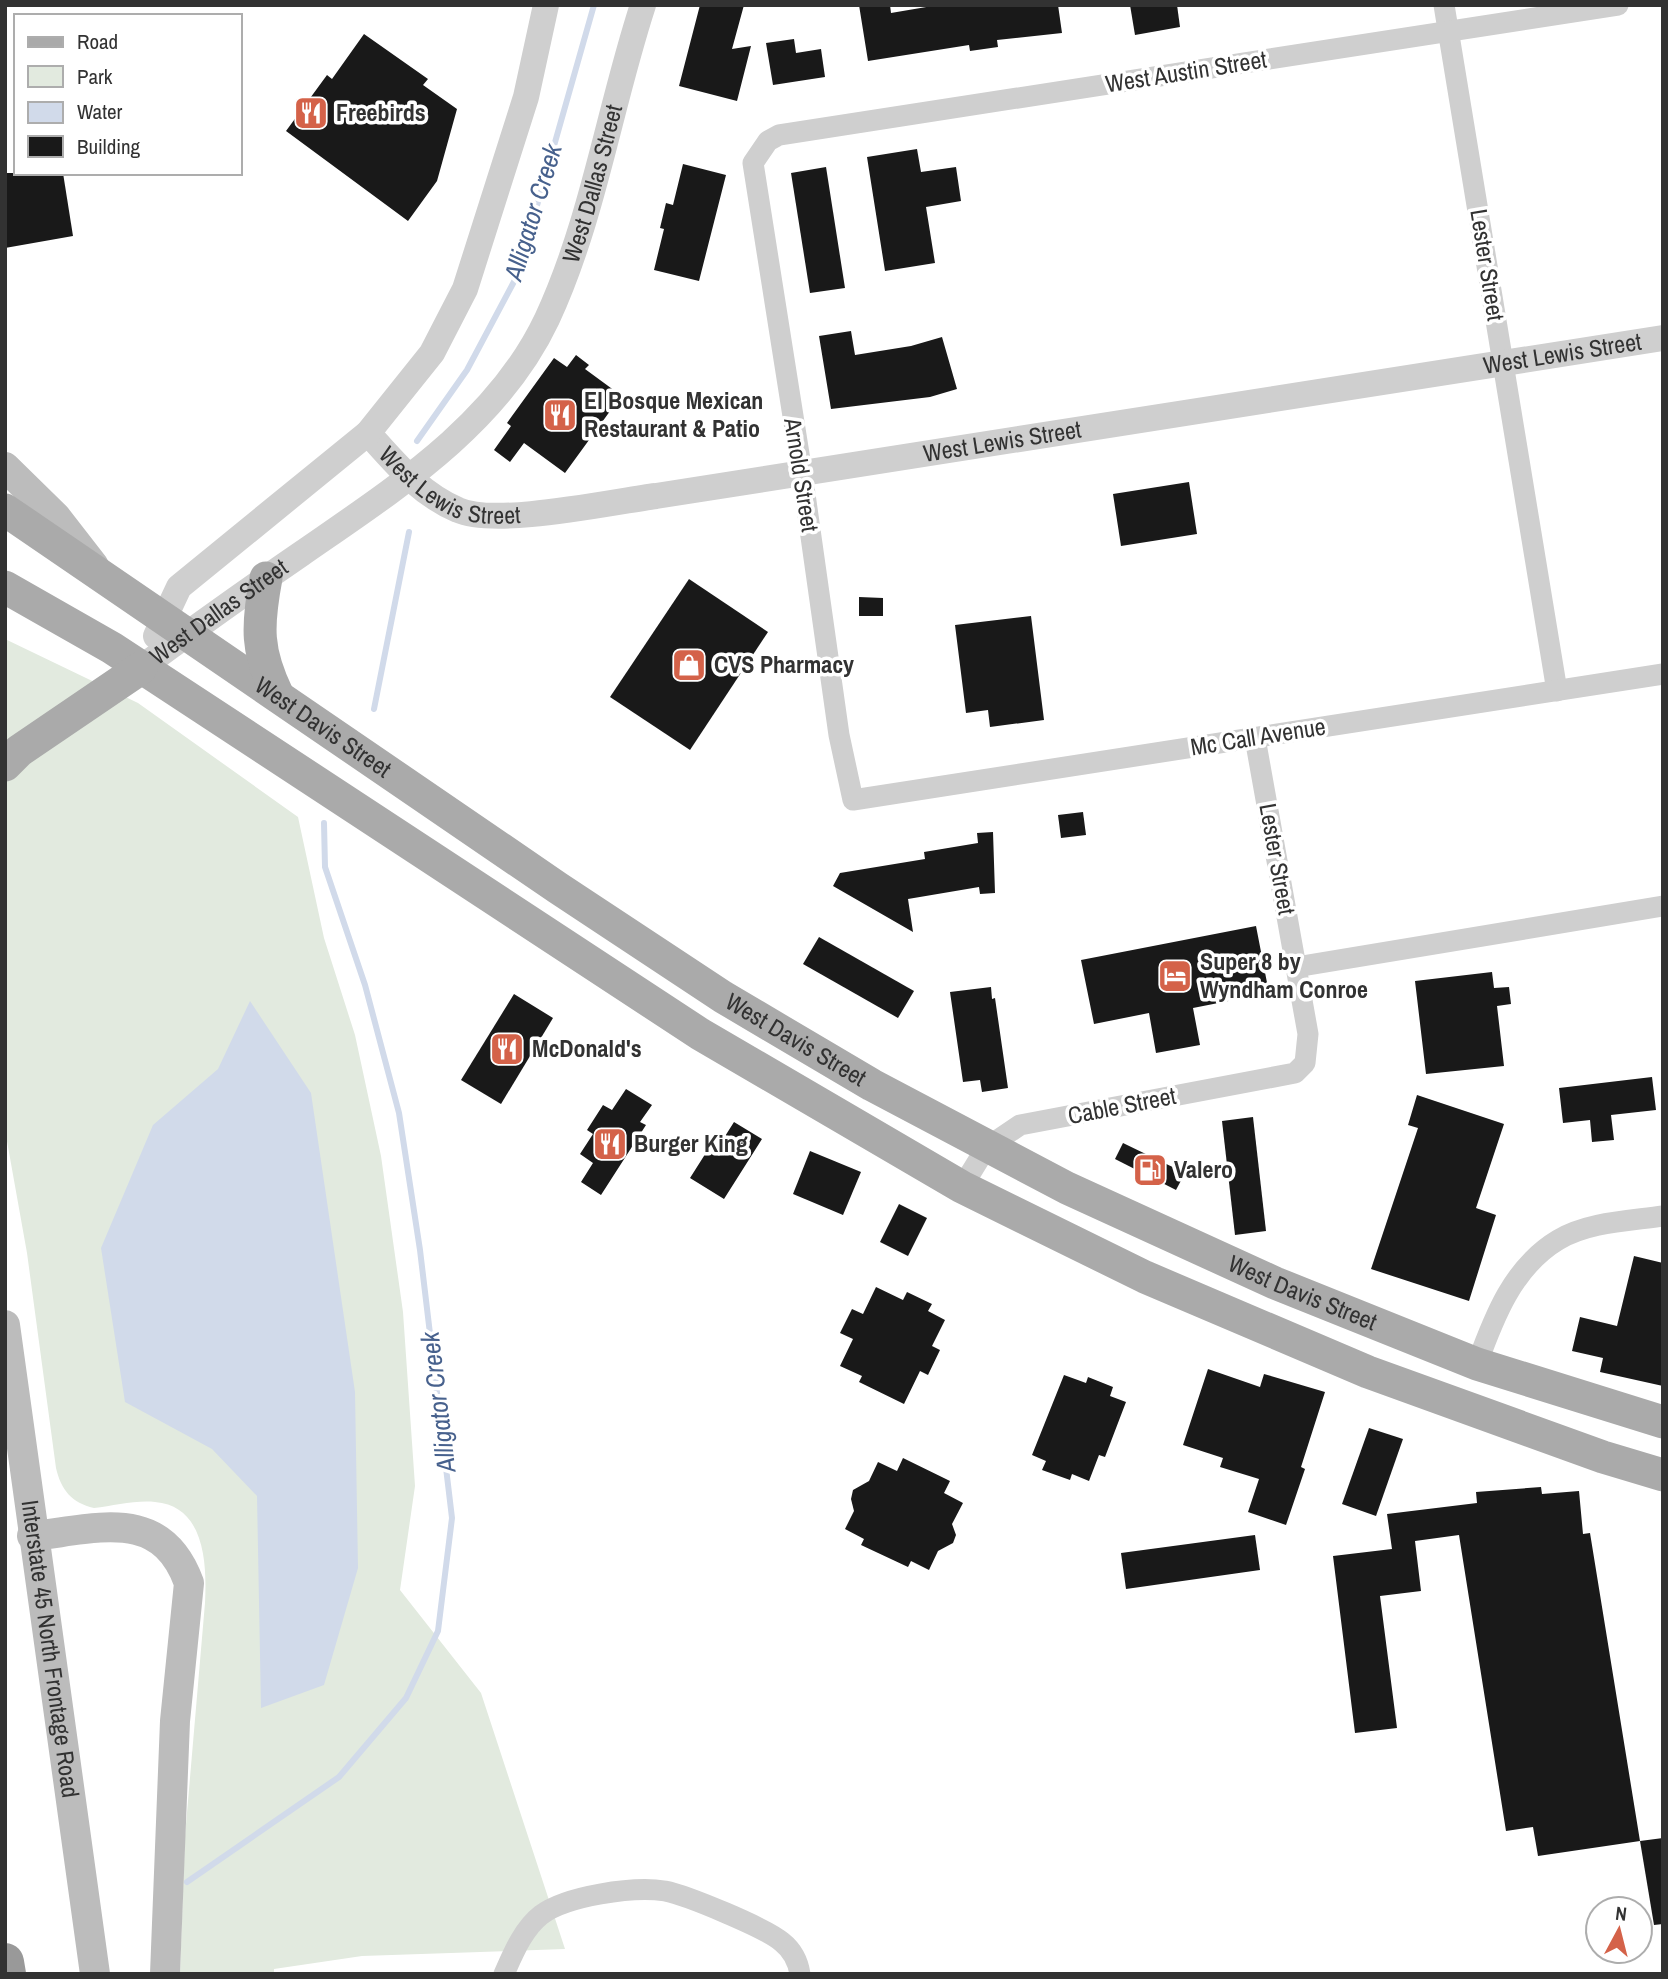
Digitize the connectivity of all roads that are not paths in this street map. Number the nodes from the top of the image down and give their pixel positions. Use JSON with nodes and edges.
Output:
{"nodes":[{"id":1,"x":546,"y":5,"type":"edge"},
{"id":2,"x":643,"y":5,"type":"edge"},
{"id":3,"x":1444,"y":5,"type":"edge"},
{"id":4,"x":1618,"y":5,"type":"edge"},
{"id":5,"x":1448,"y":31,"type":"junction"},
{"id":6,"x":760,"y":150,"type":"joint"},
{"id":7,"x":1663,"y":338,"type":"edge"},
{"id":8,"x":1503,"y":364,"type":"junction"},
{"id":9,"x":368,"y":433,"type":"junction"},
{"id":10,"x":5,"y":467,"type":"edge"},
{"id":11,"x":802,"y":473,"type":"junction"},
{"id":12,"x":410,"y":479,"type":"junction"},
{"id":13,"x":5,"y":510,"type":"edge"},
{"id":14,"x":103,"y":577,"type":"junction"},
{"id":15,"x":267,"y":578,"type":"junction"},
{"id":16,"x":5,"y":587,"type":"edge"},
{"id":17,"x":176,"y":626,"type":"junction"},
{"id":18,"x":141,"y":668,"type":"junction"},
{"id":19,"x":1663,"y":674,"type":"edge"},
{"id":20,"x":1558,"y":691,"type":"junction"},
{"id":21,"x":278,"y":696,"type":"junction"},
{"id":22,"x":1255,"y":737,"type":"junction"},
{"id":23,"x":5,"y":765,"type":"edge"},
{"id":24,"x":853,"y":800,"type":"joint"},
{"id":25,"x":1663,"y":906,"type":"edge"},
{"id":26,"x":595,"y":912,"type":"junction"},
{"id":27,"x":526,"y":922,"type":"junction"},
{"id":28,"x":1296,"y":967,"type":"junction"},
{"id":29,"x":1305,"y":1063,"type":"joint"},
{"id":30,"x":986,"y":1148,"type":"junction"},
{"id":31,"x":962,"y":1187,"type":"junction"},
{"id":32,"x":1663,"y":1216,"type":"edge"},
{"id":33,"x":5,"y":1325,"type":"edge"},
{"id":34,"x":1478,"y":1364,"type":"junction"},
{"id":35,"x":1368,"y":1372,"type":"junction"},
{"id":36,"x":1663,"y":1422,"type":"edge"},
{"id":37,"x":1663,"y":1475,"type":"edge"},
{"id":38,"x":32,"y":1536,"type":"junction"},
{"id":39,"x":5,"y":1962,"type":"edge"},
{"id":40,"x":7,"y":1974,"type":"edge"},
{"id":41,"x":95,"y":1974,"type":"edge"},
{"id":42,"x":164,"y":1974,"type":"edge"},
{"id":43,"x":504,"y":1974,"type":"edge"},
{"id":44,"x":800,"y":1974,"type":"edge"}],
"edges":[{"from":1,"to":9,"type":"street","name":"West Dallas Street"},
{"from":2,"to":12,"type":"street","name":"West Dallas Street"},
{"from":3,"to":5,"type":"street","name":"Lester Street"},
{"from":4,"to":5,"type":"street","name":"West Austin Street"},
{"from":5,"to":6,"type":"street","name":"West Austin Street"},
{"from":5,"to":8,"type":"street","name":"Lester Street"},
{"from":6,"to":11,"type":"street","name":"Arnold Street"},
{"from":7,"to":8,"type":"street","name":"West Lewis Street"},
{"from":8,"to":11,"type":"street","name":"West Lewis Street"},
{"from":8,"to":20,"type":"street","name":"Lester Street"},
{"from":9,"to":12,"type":"street","name":"West Lewis Street"},
{"from":9,"to":17,"type":"street","name":"West Dallas Street"},
{"from":10,"to":14,"type":"main road"},
{"from":11,"to":12,"type":"street","name":"West Lewis Street"},
{"from":11,"to":24,"type":"street","name":"Arnold Street"},
{"from":12,"to":15,"type":"street","name":"West Dallas Street"},
{"from":13,"to":14,"type":"main road","name":"West Davis Street"},
{"from":14,"to":17,"type":"main road","name":"West Davis Street"},
{"from":15,"to":17,"type":"street","name":"West Dallas Street"},
{"from":15,"to":21,"type":"main road"},
{"from":16,"to":18,"type":"main road","name":"West Davis Street"},
{"from":17,"to":18,"type":"street","name":"West Dallas Street"},
{"from":17,"to":21,"type":"main road","name":"West Davis Street"},
{"from":18,"to":23,"type":"main road"},
{"from":18,"to":27,"type":"main road","name":"West Davis Street"},
{"from":19,"to":20,"type":"street","name":"Mc Call Avenue"},
{"from":20,"to":22,"type":"street","name":"Mc Call Avenue"},
{"from":21,"to":26,"type":"main road","name":"West Davis Street"},
{"from":22,"to":24,"type":"street","name":"Mc Call Avenue"},
{"from":22,"to":28,"type":"street","name":"Lester Street"},
{"from":25,"to":28,"type":"street"},
{"from":26,"to":27,"type":"main road"},
{"from":26,"to":30,"type":"main road","name":"West Davis Street"},
{"from":27,"to":31,"type":"main road","name":"West Davis Street"},
{"from":28,"to":29,"type":"street","name":"Lester Street"},
{"from":29,"to":30,"type":"street","name":"Cable Street"},
{"from":30,"to":31,"type":"street","name":"Cable Street"},
{"from":30,"to":34,"type":"main road","name":"West Davis Street"},
{"from":31,"to":35,"type":"main road","name":"West Davis Street"},
{"from":32,"to":34,"type":"street"},
{"from":33,"to":38,"type":"main road","name":"Interstate 45 North Frontage Road"},
{"from":34,"to":35,"type":"main road"},
{"from":34,"to":36,"type":"main road","name":"West Davis Street"},
{"from":35,"to":37,"type":"main road","name":"West Davis Street"},
{"from":38,"to":41,"type":"main road","name":"Interstate 45 North Frontage Road"},
{"from":38,"to":42,"type":"main road"},
{"from":39,"to":40,"type":"highway"},
{"from":43,"to":44,"type":"street"}]}
